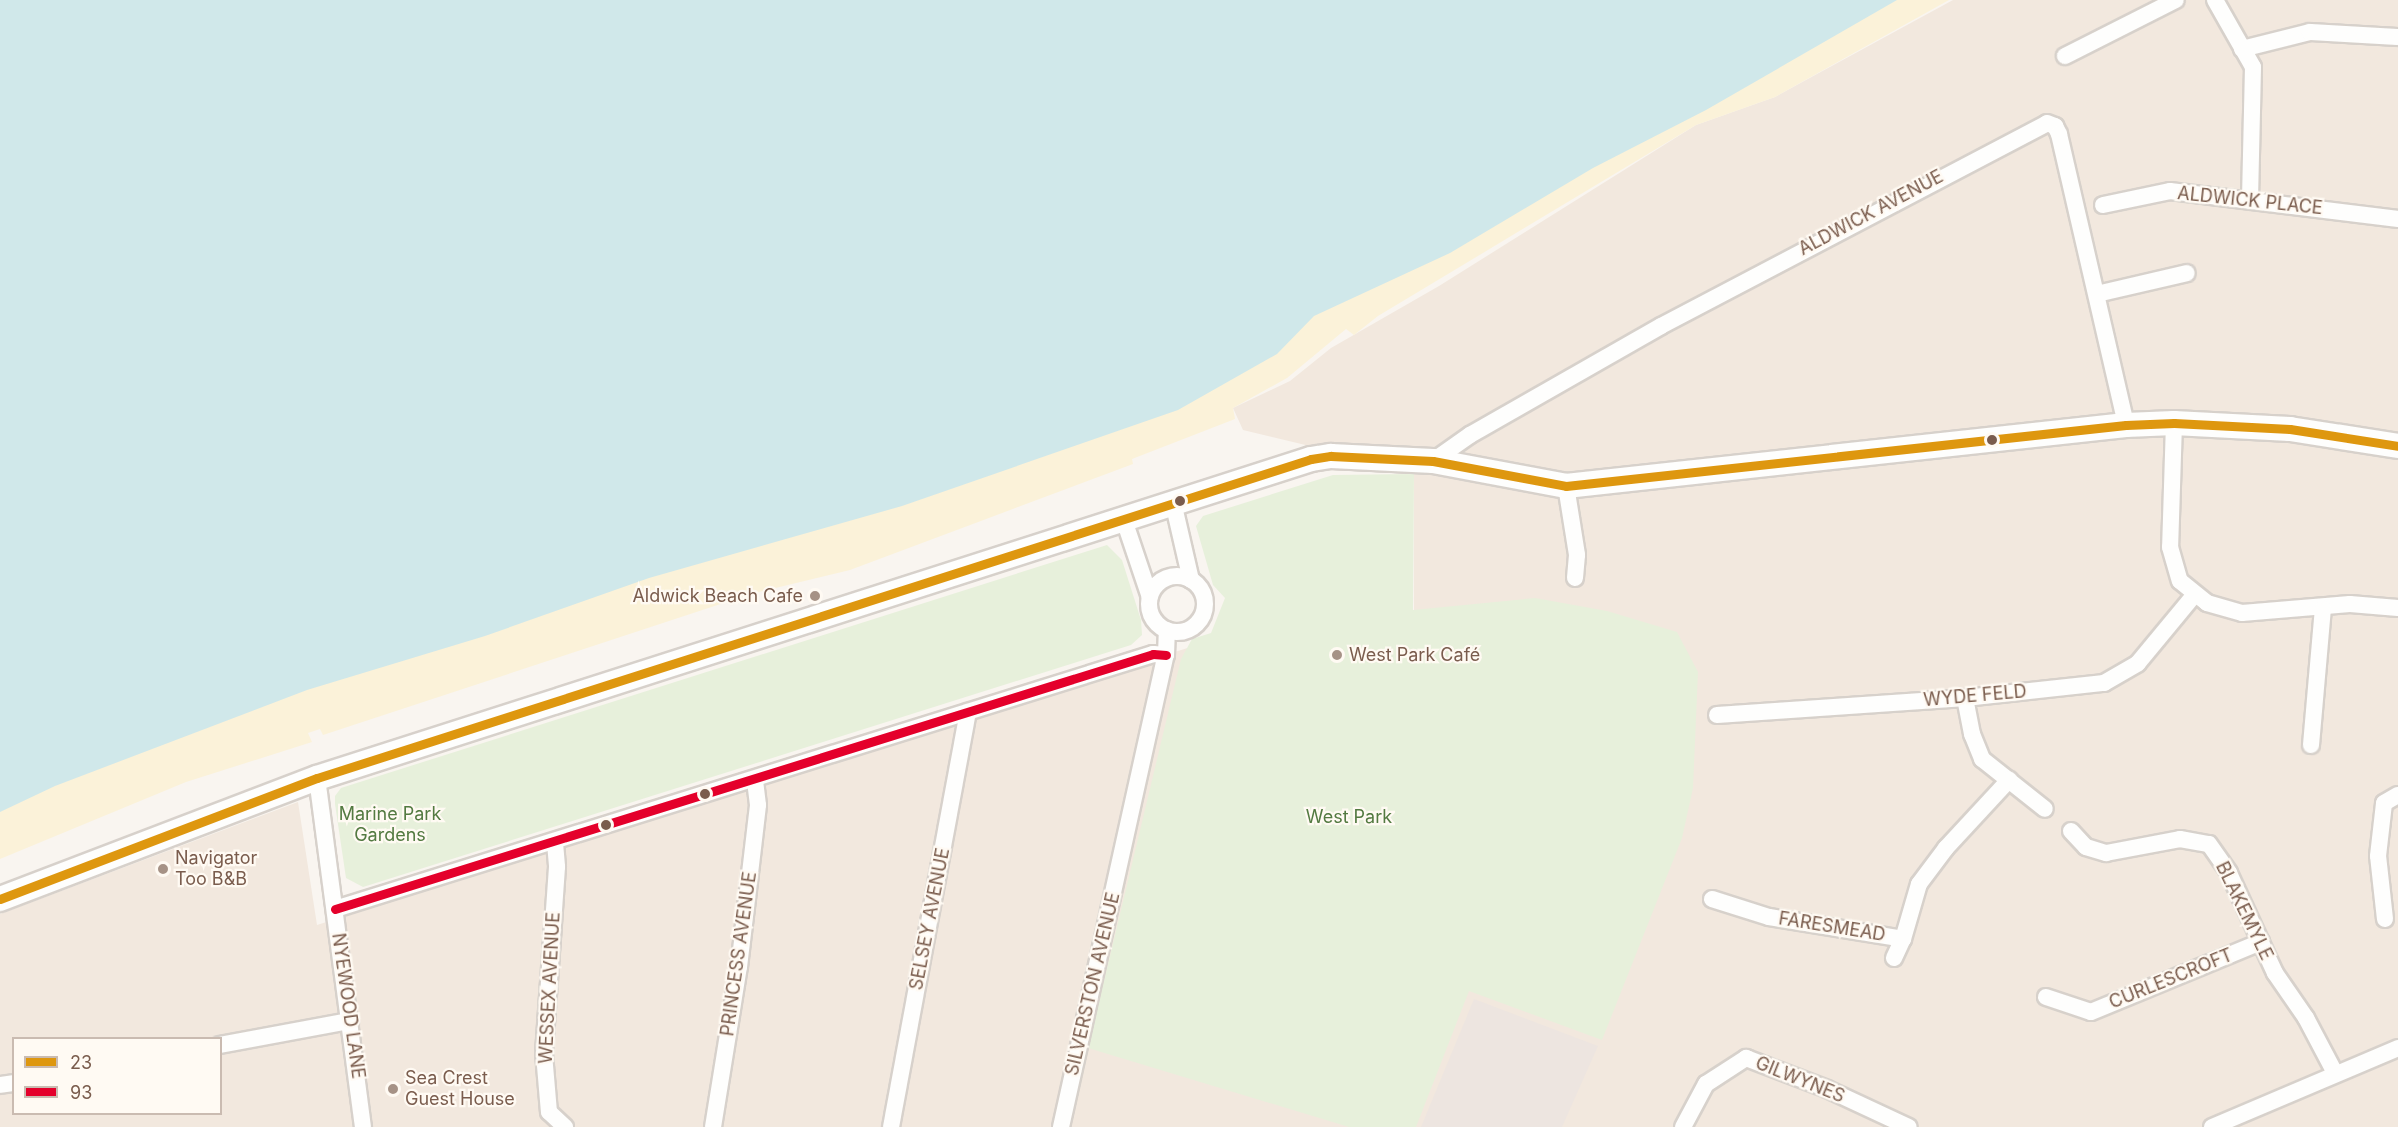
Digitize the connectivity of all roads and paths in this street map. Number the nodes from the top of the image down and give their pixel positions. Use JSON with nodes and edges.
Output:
{"nodes":[{"id":1,"x":2176,"y":0,"type":"edge"},
{"id":2,"x":2214,"y":0,"type":"edge"},
{"id":3,"x":2398,"y":37,"type":"edge"},
{"id":4,"x":2242,"y":49,"type":"junction"},
{"id":5,"x":2065,"y":56,"type":"dead end"},
{"id":6,"x":2250,"y":199,"type":"junction"},
{"id":7,"x":2103,"y":205,"type":"dead end"},
{"id":8,"x":2398,"y":219,"type":"edge"},
{"id":9,"x":2187,"y":273,"type":"dead end"},
{"id":10,"x":2097,"y":294,"type":"junction"},
{"id":11,"x":2124,"y":415,"type":"dead end"},
{"id":12,"x":2174,"y":423,"type":"junction"},
{"id":13,"x":2398,"y":446,"type":"edge"},
{"id":14,"x":1433,"y":461,"type":"junction"},
{"id":15,"x":1566,"y":486,"type":"junction"},
{"id":16,"x":1173,"y":502,"type":"junction"},
{"id":17,"x":1123,"y":517,"type":"junction"},
{"id":18,"x":1575,"y":578,"type":"dead end"},
{"id":19,"x":1191,"y":580,"type":"junction"},
{"id":20,"x":2195,"y":594,"type":"junction"},
{"id":21,"x":1150,"y":597,"type":"junction"},
{"id":22,"x":2398,"y":608,"type":"edge"},
{"id":23,"x":2323,"y":609,"type":"junction"},
{"id":24,"x":1167,"y":630,"type":"junction"},
{"id":25,"x":1166,"y":655,"type":"junction"},
{"id":26,"x":1965,"y":698,"type":"junction"},
{"id":27,"x":968,"y":712,"type":"junction"},
{"id":28,"x":1717,"y":715,"type":"dead end"},
{"id":29,"x":2311,"y":745,"type":"dead end"},
{"id":30,"x":318,"y":778,"type":"junction"},
{"id":31,"x":755,"y":780,"type":"junction"},
{"id":32,"x":2009,"y":780,"type":"junction"},
{"id":33,"x":2398,"y":795,"type":"edge"},
{"id":34,"x":2046,"y":809,"type":"dead end"},
{"id":35,"x":2071,"y":831,"type":"dead end"},
{"id":36,"x":555,"y":843,"type":"junction"},
{"id":37,"x":0,"y":899,"type":"edge"},
{"id":38,"x":1712,"y":899,"type":"dead end"},
{"id":39,"x":335,"y":909,"type":"junction"},
{"id":40,"x":2385,"y":918,"type":"dead end"},
{"id":41,"x":1903,"y":939,"type":"junction"},
{"id":42,"x":2261,"y":942,"type":"junction"},
{"id":43,"x":1894,"y":958,"type":"dead end"},
{"id":44,"x":2046,"y":997,"type":"dead end"},
{"id":45,"x":350,"y":1022,"type":"junction"},
{"id":46,"x":222,"y":1045,"type":"edge"},
{"id":47,"x":2398,"y":1048,"type":"edge"},
{"id":48,"x":2335,"y":1073,"type":"junction"},
{"id":49,"x":363,"y":1127,"type":"edge"},
{"id":50,"x":566,"y":1127,"type":"edge"},
{"id":51,"x":713,"y":1127,"type":"edge"},
{"id":52,"x":891,"y":1127,"type":"edge"},
{"id":53,"x":1061,"y":1127,"type":"edge"},
{"id":54,"x":1683,"y":1127,"type":"edge"},
{"id":55,"x":1909,"y":1127,"type":"edge"},
{"id":56,"x":2212,"y":1127,"type":"edge"}],
"edges":[{"from":1,"to":5,"type":"street"},
{"from":2,"to":4,"type":"street"},
{"from":3,"to":4,"type":"street"},
{"from":4,"to":6,"type":"street"},
{"from":6,"to":7,"type":"street","name":"ALDWICK PLACE"},
{"from":6,"to":8,"type":"street","name":"ALDWICK PLACE"},
{"from":9,"to":10,"type":"street"},
{"from":10,"to":11,"type":"street","name":"ALDWICK AVENUE"},
{"from":10,"to":14,"type":"street","name":"ALDWICK AVENUE"},
{"from":12,"to":13,"type":"street"},
{"from":12,"to":15,"type":"street"},
{"from":12,"to":20,"type":"street"},
{"from":14,"to":15,"type":"street"},
{"from":14,"to":16,"type":"street"},
{"from":15,"to":18,"type":"street"},
{"from":16,"to":17,"type":"street"},
{"from":16,"to":19,"type":"street"},
{"from":17,"to":21,"type":"street"},
{"from":17,"to":30,"type":"street"},
{"from":19,"to":21,"type":"street"},
{"from":19,"to":24,"type":"street"},
{"from":20,"to":23,"type":"street"},
{"from":20,"to":26,"type":"street","name":"WYDE FELD"},
{"from":21,"to":24,"type":"street"},
{"from":22,"to":23,"type":"street"},
{"from":23,"to":29,"type":"street"},
{"from":24,"to":25,"type":"street","name":"SILVERSTON AVENUE"},
{"from":25,"to":27,"type":"street"},
{"from":25,"to":53,"type":"street","name":"SILVERSTON AVENUE"},
{"from":26,"to":28,"type":"street","name":"WYDE FELD"},
{"from":26,"to":32,"type":"street"},
{"from":27,"to":31,"type":"street"},
{"from":27,"to":52,"type":"street","name":"SELSEY AVENUE"},
{"from":30,"to":37,"type":"street"},
{"from":30,"to":39,"type":"street","name":"NYEWOOD LANE"},
{"from":31,"to":36,"type":"street"},
{"from":31,"to":51,"type":"street","name":"PRINCESS AVENUE"},
{"from":32,"to":34,"type":"street"},
{"from":32,"to":41,"type":"street","name":"FARESMEAD"},
{"from":33,"to":40,"type":"street"},
{"from":35,"to":42,"type":"street","name":"BLAKEMYLE"},
{"from":36,"to":39,"type":"street"},
{"from":36,"to":50,"type":"street","name":"WESSEX AVENUE"},
{"from":38,"to":41,"type":"street","name":"FARESMEAD"},
{"from":39,"to":45,"type":"street","name":"NYEWOOD LANE"},
{"from":41,"to":43,"type":"street"},
{"from":42,"to":44,"type":"street","name":"CURLESCROFT"},
{"from":42,"to":48,"type":"street","name":"BLAKEMYLE"},
{"from":45,"to":46,"type":"street"},
{"from":45,"to":49,"type":"street","name":"NYEWOOD LANE"},
{"from":47,"to":48,"type":"street"},
{"from":48,"to":56,"type":"street"},
{"from":54,"to":55,"type":"street","name":"GILWYNES"}]}
